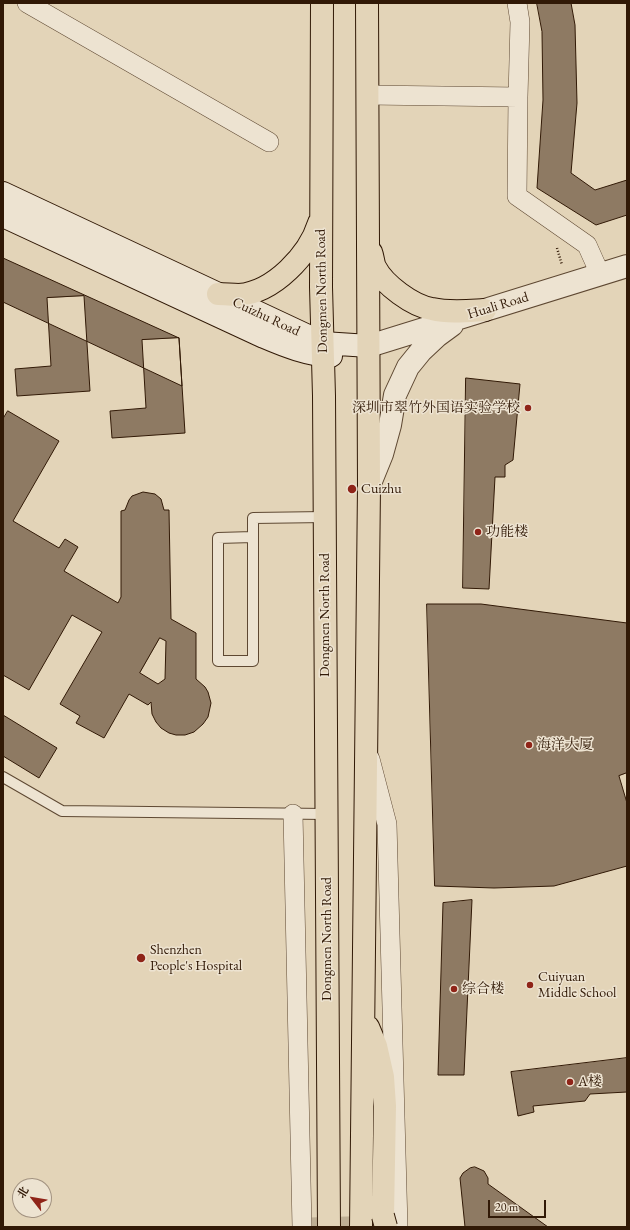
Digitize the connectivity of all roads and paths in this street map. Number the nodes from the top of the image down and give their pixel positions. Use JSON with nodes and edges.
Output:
{"nodes":[{"id":1,"x":27,"y":3,"type":"edge"},
{"id":2,"x":322,"y":3,"type":"edge"},
{"id":3,"x":367,"y":3,"type":"edge"},
{"id":4,"x":517,"y":3,"type":"edge"},
{"id":5,"x":368,"y":95,"type":"junction"},
{"id":6,"x":518,"y":97,"type":"junction"},
{"id":7,"x":269,"y":142,"type":"dead end"},
{"id":8,"x":3,"y":194,"type":"edge"},
{"id":9,"x":321,"y":214,"type":"junction"},
{"id":10,"x":3,"y":216,"type":"edge"},
{"id":11,"x":368,"y":242,"type":"junction"},
{"id":12,"x":627,"y":266,"type":"edge"},
{"id":13,"x":600,"y":274,"type":"junction"},
{"id":14,"x":218,"y":294,"type":"junction"},
{"id":15,"x":475,"y":313,"type":"junction"},
{"id":16,"x":369,"y":346,"type":"junction"},
{"id":17,"x":323,"y":350,"type":"junction"},
{"id":18,"x":369,"y":486,"type":"junction"},
{"id":19,"x":325,"y":517,"type":"junction"},
{"id":20,"x":253,"y":537,"type":"junction"},
{"id":21,"x":366,"y":740,"type":"junction"},
{"id":22,"x":3,"y":777,"type":"edge"},
{"id":23,"x":293,"y":814,"type":"junction"},
{"id":24,"x":326,"y":814,"type":"junction"},
{"id":25,"x":363,"y":1012,"type":"junction"},
{"id":26,"x":390,"y":1224,"type":"edge"},
{"id":27,"x":302,"y":1227,"type":"edge"},
{"id":28,"x":308,"y":1227,"type":"edge"},
{"id":29,"x":329,"y":1227,"type":"edge"},
{"id":30,"x":361,"y":1227,"type":"edge"}],
"edges":[{"from":1,"to":7,"type":"street"},
{"from":2,"to":9,"type":"main road","name":"Dongmen North Road"},
{"from":3,"to":5,"type":"main road"},
{"from":4,"to":6,"type":"street"},
{"from":5,"to":6,"type":"street"},
{"from":5,"to":11,"type":"main road"},
{"from":6,"to":13,"type":"street"},
{"from":8,"to":14,"type":"main road","name":"Cuizhu Road"},
{"from":9,"to":14,"type":"main road"},
{"from":9,"to":17,"type":"main road","name":"Dongmen North Road"},
{"from":10,"to":17,"type":"main road","name":"Cuizhu Road"},
{"from":11,"to":15,"type":"main road"},
{"from":11,"to":16,"type":"main road"},
{"from":12,"to":13,"type":"main road","name":"Huali Road"},
{"from":13,"to":15,"type":"main road","name":"Huali Road"},
{"from":14,"to":17,"type":"main road","name":"Cuizhu Road"},
{"from":15,"to":16,"type":"main road","name":"Huali Road"},
{"from":15,"to":18,"type":"main road"},
{"from":16,"to":17,"type":"main road","name":"Cuizhu Road"},
{"from":16,"to":18,"type":"main road"},
{"from":17,"to":19,"type":"main road","name":"Dongmen North Road"},
{"from":18,"to":21,"type":"main road"},
{"from":19,"to":20,"type":"lane"},
{"from":19,"to":24,"type":"main road","name":"Dongmen North Road"},
{"from":20,"to":20,"type":"lane"},
{"from":21,"to":25,"type":"main road"},
{"from":21,"to":26,"type":"street"},
{"from":22,"to":23,"type":"lane"},
{"from":23,"to":24,"type":"lane"},
{"from":23,"to":27,"type":"street"},
{"from":24,"to":29,"type":"main road","name":"Dongmen North Road"},
{"from":25,"to":26,"type":"main road"},
{"from":25,"to":30,"type":"main road"},
{"from":27,"to":28,"type":"street"}]}
